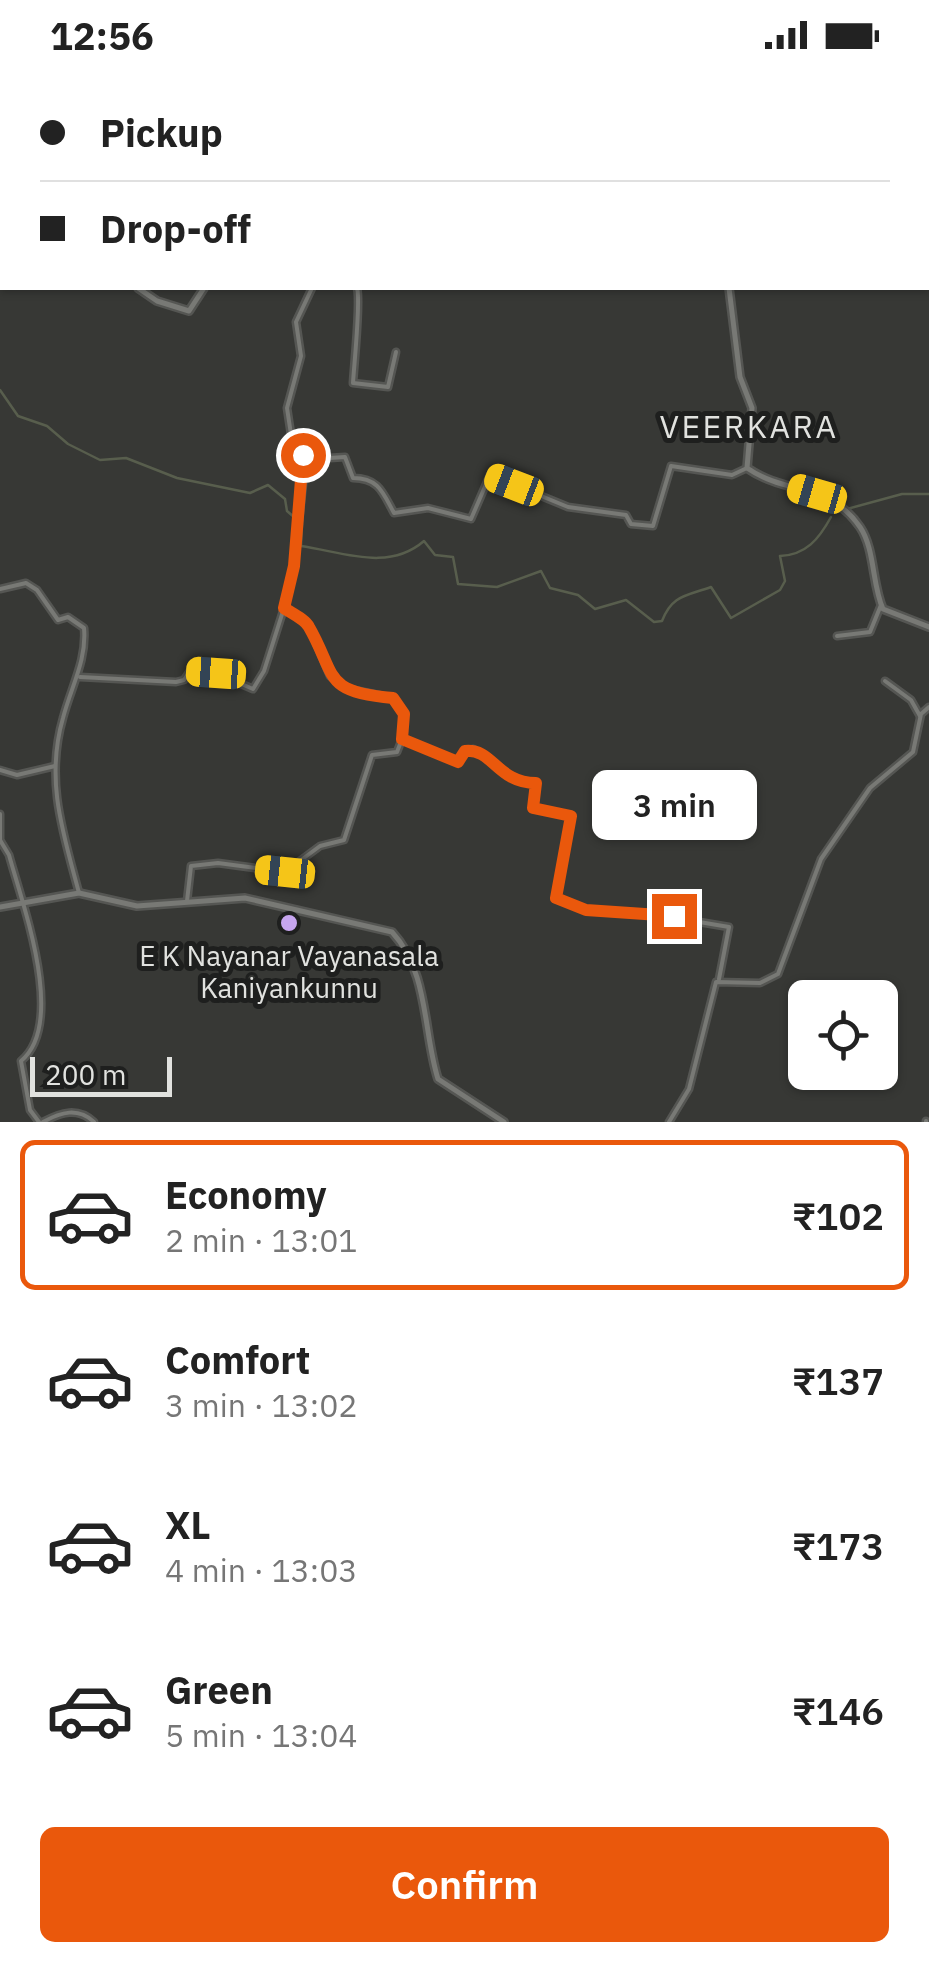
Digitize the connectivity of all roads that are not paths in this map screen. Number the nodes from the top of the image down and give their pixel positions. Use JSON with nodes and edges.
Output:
{"nodes":[{"id":1,"x":141,"y":290,"type":"edge"},
{"id":2,"x":203,"y":290,"type":"edge"},
{"id":3,"x":311,"y":290,"type":"edge"},
{"id":4,"x":358,"y":290,"type":"edge"},
{"id":5,"x":729,"y":290,"type":"edge"},
{"id":6,"x":396,"y":352,"type":"dead end"},
{"id":7,"x":303,"y":455,"type":"junction"},
{"id":8,"x":747,"y":468,"type":"junction"},
{"id":9,"x":0,"y":589,"type":"edge"},
{"id":10,"x":881,"y":605,"type":"junction"},
{"id":11,"x":284,"y":608,"type":"junction"},
{"id":12,"x":929,"y":627,"type":"edge"},
{"id":13,"x":837,"y":636,"type":"dead end"},
{"id":14,"x":78,"y":676,"type":"junction"},
{"id":15,"x":885,"y":681,"type":"dead end"},
{"id":16,"x":929,"y":707,"type":"edge"},
{"id":17,"x":920,"y":716,"type":"junction"},
{"id":18,"x":402,"y":739,"type":"junction"},
{"id":19,"x":55,"y":766,"type":"junction"},
{"id":20,"x":0,"y":770,"type":"edge"},
{"id":21,"x":0,"y":814,"type":"edge"},
{"id":22,"x":79,"y":893,"type":"junction"},
{"id":23,"x":24,"y":902,"type":"junction"},
{"id":24,"x":186,"y":903,"type":"junction"},
{"id":25,"x":0,"y":907,"type":"edge"},
{"id":26,"x":720,"y":980,"type":"junction"},
{"id":27,"x":41,"y":1122,"type":"edge"},
{"id":28,"x":94,"y":1122,"type":"edge"},
{"id":29,"x":504,"y":1122,"type":"edge"},
{"id":30,"x":669,"y":1122,"type":"edge"}],
"edges":[{"from":1,"to":2,"type":"main road"},
{"from":3,"to":7,"type":"street"},
{"from":4,"to":6,"type":"street"},
{"from":5,"to":8,"type":"main road"},
{"from":7,"to":8,"type":"street"},
{"from":7,"to":11,"type":"street"},
{"from":8,"to":10,"type":"main road"},
{"from":9,"to":14,"type":"street"},
{"from":10,"to":12,"type":"main road"},
{"from":10,"to":13,"type":"street"},
{"from":11,"to":14,"type":"street"},
{"from":11,"to":18,"type":"street"},
{"from":14,"to":19,"type":"street"},
{"from":15,"to":17,"type":"street"},
{"from":16,"to":17,"type":"street"},
{"from":17,"to":26,"type":"street"},
{"from":18,"to":24,"type":"street"},
{"from":18,"to":26,"type":"street"},
{"from":19,"to":20,"type":"street"},
{"from":19,"to":22,"type":"street"},
{"from":21,"to":23,"type":"street"},
{"from":22,"to":23,"type":"main road"},
{"from":22,"to":24,"type":"main road"},
{"from":23,"to":25,"type":"main road"},
{"from":23,"to":27,"type":"street"},
{"from":24,"to":29,"type":"main road"},
{"from":26,"to":30,"type":"street"},
{"from":27,"to":28,"type":"street"}]}
